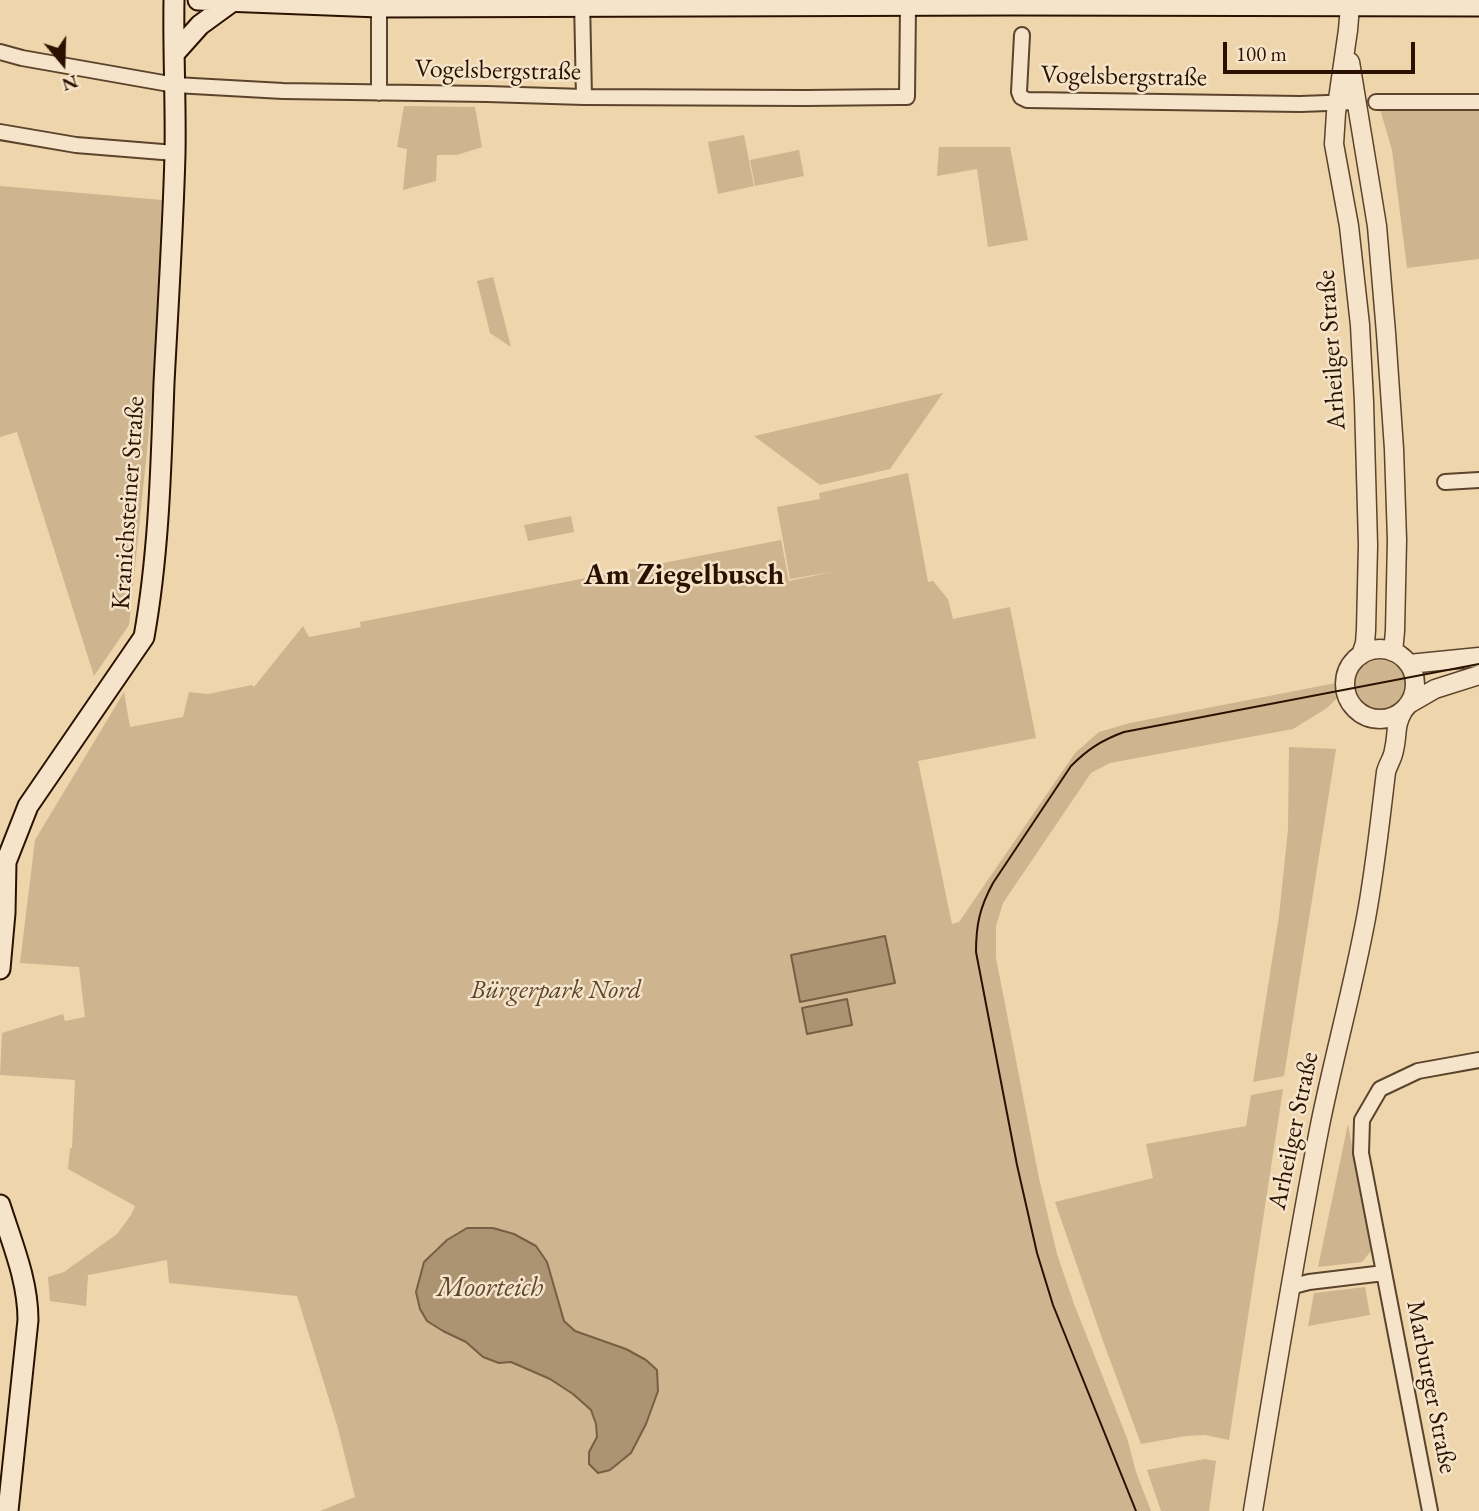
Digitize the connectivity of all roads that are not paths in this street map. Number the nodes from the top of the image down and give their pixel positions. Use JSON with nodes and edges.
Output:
{"nodes":[{"id":1,"x":174,"y":0,"type":"edge"},
{"id":2,"x":198,"y":0,"type":"edge"},
{"id":3,"x":233,"y":1,"type":"edge"},
{"id":4,"x":1099,"y":2,"type":"edge"},
{"id":5,"x":582,"y":3,"type":"edge"},
{"id":6,"x":966,"y":3,"type":"edge"},
{"id":7,"x":1350,"y":3,"type":"edge"},
{"id":8,"x":379,"y":4,"type":"edge"},
{"id":9,"x":908,"y":5,"type":"junction"},
{"id":10,"x":1479,"y":6,"type":"edge"},
{"id":11,"x":1022,"y":35,"type":"dead end"},
{"id":12,"x":1347,"y":44,"type":"junction"},
{"id":13,"x":0,"y":52,"type":"edge"},
{"id":14,"x":175,"y":53,"type":"junction"},
{"id":15,"x":176,"y":85,"type":"junction"},
{"id":16,"x":379,"y":93,"type":"junction"},
{"id":17,"x":584,"y":97,"type":"junction"},
{"id":18,"x":1356,"y":102,"type":"junction"},
{"id":19,"x":1376,"y":102,"type":"dead end"},
{"id":20,"x":1479,"y":102,"type":"edge"},
{"id":21,"x":1338,"y":103,"type":"junction"},
{"id":22,"x":0,"y":132,"type":"edge"},
{"id":23,"x":175,"y":153,"type":"junction"},
{"id":24,"x":1479,"y":480,"type":"edge"},
{"id":25,"x":1445,"y":482,"type":"dead end"},
{"id":26,"x":1393,"y":652,"type":"junction"},
{"id":27,"x":1361,"y":655,"type":"junction"},
{"id":28,"x":1479,"y":657,"type":"edge"},
{"id":29,"x":1409,"y":664,"type":"junction"},
{"id":30,"x":1479,"y":675,"type":"edge"},
{"id":31,"x":1406,"y":707,"type":"junction"},
{"id":32,"x":1374,"y":719,"type":"junction"},
{"id":33,"x":1388,"y":762,"type":"junction"},
{"id":34,"x":3,"y":863,"type":"edge"},
{"id":35,"x":0,"y":969,"type":"edge"},
{"id":36,"x":1479,"y":1060,"type":"edge"},
{"id":37,"x":0,"y":1205,"type":"edge"},
{"id":38,"x":5,"y":1235,"type":"edge"},
{"id":39,"x":1384,"y":1273,"type":"junction"},
{"id":40,"x":1290,"y":1287,"type":"junction"},
{"id":41,"x":8,"y":1511,"type":"edge"},
{"id":42,"x":1253,"y":1511,"type":"edge"},
{"id":43,"x":1430,"y":1511,"type":"edge"}],
"edges":[{"from":1,"to":14,"type":"main road","name":"Kranichsteiner Straße"},
{"from":2,"to":3,"type":"main road"},
{"from":3,"to":8,"type":"main road"},
{"from":3,"to":14,"type":"main road"},
{"from":4,"to":6,"type":"main road"},
{"from":4,"to":7,"type":"main road"},
{"from":5,"to":8,"type":"main road"},
{"from":5,"to":9,"type":"main road"},
{"from":5,"to":17,"type":"street"},
{"from":6,"to":9,"type":"main road"},
{"from":7,"to":10,"type":"main road"},
{"from":7,"to":12,"type":"street","name":"Arheilger Straße"},
{"from":8,"to":16,"type":"street"},
{"from":9,"to":17,"type":"street","name":"Vogelsbergstraße"},
{"from":11,"to":21,"type":"street","name":"Vogelsbergstraße"},
{"from":12,"to":18,"type":"street","name":"Arheilger Straße"},
{"from":12,"to":21,"type":"street","name":"Arheilger Straße"},
{"from":13,"to":15,"type":"street","name":"Vogelsbergstraße"},
{"from":14,"to":15,"type":"main road","name":"Kranichsteiner Straße"},
{"from":15,"to":16,"type":"street","name":"Vogelsbergstraße"},
{"from":15,"to":23,"type":"main road","name":"Kranichsteiner Straße"},
{"from":16,"to":17,"type":"street","name":"Vogelsbergstraße"},
{"from":18,"to":21,"type":"street","name":"Vogelsbergstraße"},
{"from":18,"to":26,"type":"street","name":"Arheilger Straße"},
{"from":19,"to":20,"type":"street"},
{"from":21,"to":27,"type":"street","name":"Arheilger Straße"},
{"from":22,"to":23,"type":"street"},
{"from":23,"to":34,"type":"main road","name":"Kranichsteiner Straße"},
{"from":24,"to":25,"type":"street"},
{"from":26,"to":27,"type":"street"},
{"from":26,"to":29,"type":"street"},
{"from":27,"to":32,"type":"street","name":"Arheilger Straße"},
{"from":28,"to":29,"type":"street"},
{"from":29,"to":31,"type":"street","name":"Arheilger Straße"},
{"from":30,"to":31,"type":"street"},
{"from":31,"to":32,"type":"street"},
{"from":31,"to":33,"type":"street","name":"Arheilger Straße"},
{"from":32,"to":33,"type":"street","name":"Arheilger Straße"},
{"from":33,"to":40,"type":"street","name":"Arheilger Straße"},
{"from":34,"to":35,"type":"main road","name":"Kranichsteiner Straße"},
{"from":36,"to":39,"type":"street","name":"Marburger Straße"},
{"from":37,"to":38,"type":"main road"},
{"from":38,"to":41,"type":"main road"},
{"from":39,"to":40,"type":"street","name":"Marburger Straße"},
{"from":39,"to":43,"type":"street","name":"Marburger Straße"},
{"from":40,"to":42,"type":"street","name":"Arheilger Straße"}]}
